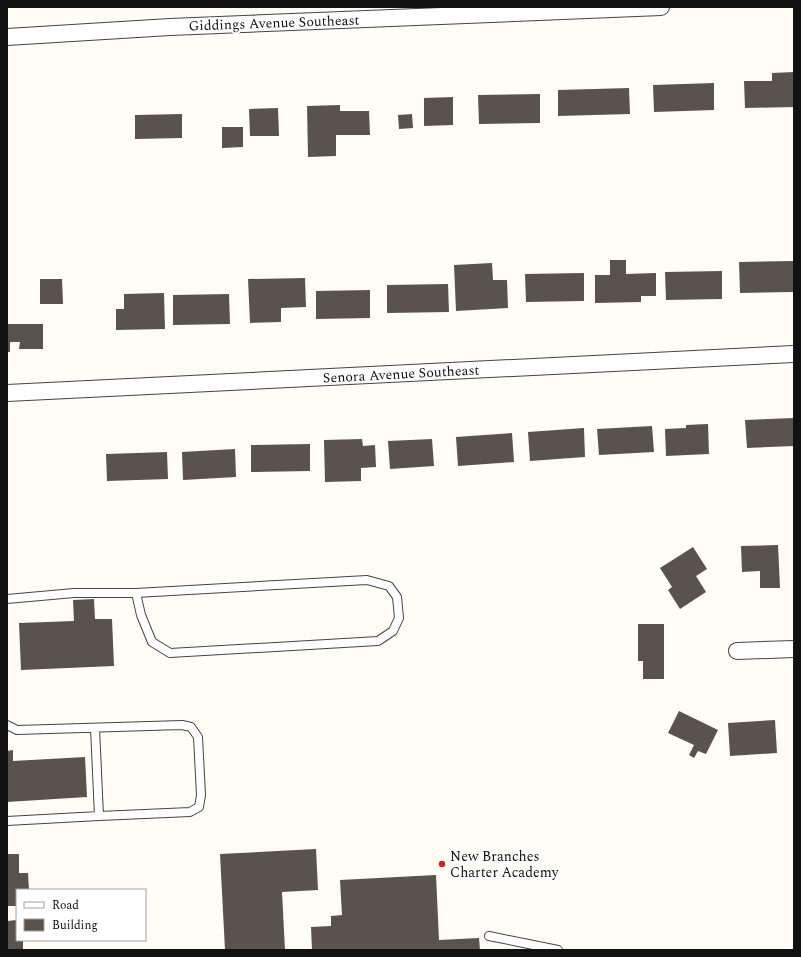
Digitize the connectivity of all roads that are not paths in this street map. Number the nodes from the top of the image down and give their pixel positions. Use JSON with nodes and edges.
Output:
{"nodes":[{"id":1,"x":661,"y":7,"type":"edge"},
{"id":2,"x":7,"y":37,"type":"edge"},
{"id":3,"x":794,"y":354,"type":"edge"},
{"id":4,"x":7,"y":393,"type":"edge"},
{"id":5,"x":136,"y":594,"type":"junction"},
{"id":6,"x":7,"y":599,"type":"edge"},
{"id":7,"x":794,"y":649,"type":"edge"},
{"id":8,"x":737,"y":651,"type":"dead end"},
{"id":9,"x":7,"y":725,"type":"edge"},
{"id":10,"x":95,"y":728,"type":"junction"},
{"id":11,"x":99,"y":816,"type":"junction"},
{"id":12,"x":7,"y":821,"type":"edge"},
{"id":13,"x":489,"y":936,"type":"dead end"},
{"id":14,"x":558,"y":950,"type":"edge"}],
"edges":[{"from":1,"to":2,"type":"street","name":"Giddings Avenue Southeast"},
{"from":3,"to":4,"type":"street","name":"Senora Avenue Southeast"},
{"from":5,"to":5,"type":"lane"},
{"from":5,"to":6,"type":"lane"},
{"from":7,"to":8,"type":"street"},
{"from":9,"to":10,"type":"lane"},
{"from":10,"to":11,"type":"lane"},
{"from":10,"to":11,"type":"lane"},
{"from":11,"to":12,"type":"lane"},
{"from":13,"to":14,"type":"lane"}]}
